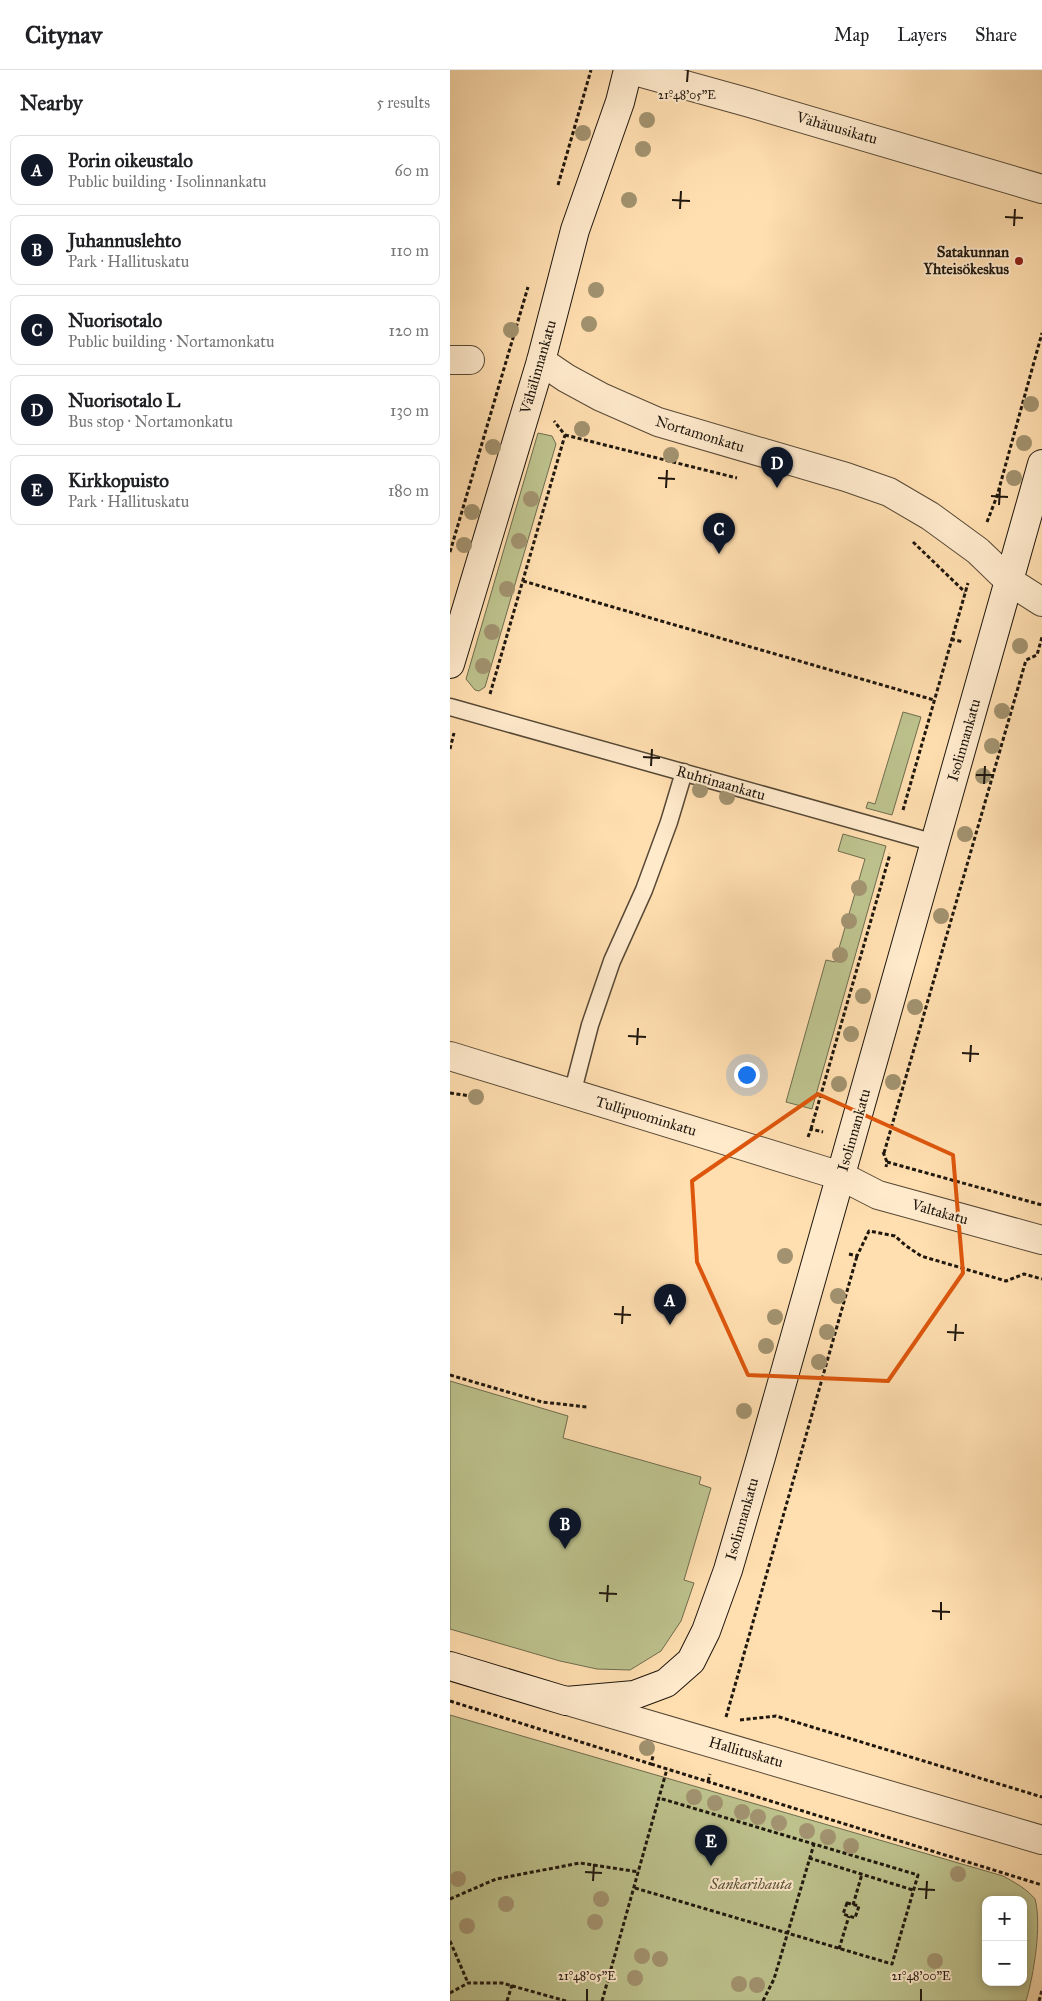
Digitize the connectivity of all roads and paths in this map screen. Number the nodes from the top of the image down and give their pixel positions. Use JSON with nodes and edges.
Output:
{"nodes":[{"id":1,"x":591,"y":70,"type":"edge"},
{"id":2,"x":630,"y":70,"type":"edge"},
{"id":3,"x":1042,"y":189,"type":"edge"},
{"id":4,"x":555,"y":192,"type":"dead end"},
{"id":5,"x":528,"y":286,"type":"dead end"},
{"id":6,"x":1042,"y":333,"type":"edge"},
{"id":7,"x":541,"y":360,"type":"junction"},
{"id":8,"x":565,"y":435,"type":"dead end"},
{"id":9,"x":1042,"y":464,"type":"edge"},
{"id":10,"x":739,"y":478,"type":"dead end"},
{"id":11,"x":910,"y":540,"type":"dead end"},
{"id":12,"x":978,"y":551,"type":"junction"},
{"id":13,"x":450,"y":552,"type":"edge"},
{"id":14,"x":523,"y":581,"type":"dead end"},
{"id":15,"x":1009,"y":581,"type":"junction"},
{"id":16,"x":965,"y":592,"type":"junction"},
{"id":17,"x":1042,"y":602,"type":"edge"},
{"id":18,"x":1042,"y":637,"type":"edge"},
{"id":19,"x":1037,"y":655,"type":"junction"},
{"id":20,"x":1042,"y":656,"type":"edge"},
{"id":21,"x":450,"y":664,"type":"edge"},
{"id":22,"x":934,"y":700,"type":"junction"},
{"id":23,"x":450,"y":707,"type":"edge"},
{"id":24,"x":684,"y":772,"type":"junction"},
{"id":25,"x":896,"y":833,"type":"junction"},
{"id":26,"x":935,"y":844,"type":"junction"},
{"id":27,"x":450,"y":1056,"type":"edge"},
{"id":28,"x":450,"y":1094,"type":"edge"},
{"id":29,"x":572,"y":1094,"type":"junction"},
{"id":30,"x":483,"y":1098,"type":"dead end"},
{"id":31,"x":811,"y":1129,"type":"dead end"},
{"id":32,"x":884,"y":1153,"type":"dead end"},
{"id":33,"x":887,"y":1162,"type":"dead end"},
{"id":34,"x":841,"y":1176,"type":"junction"},
{"id":35,"x":1042,"y":1206,"type":"edge"},
{"id":36,"x":1042,"y":1240,"type":"edge"},
{"id":37,"x":821,"y":1246,"type":"junction"},
{"id":38,"x":857,"y":1256,"type":"junction"},
{"id":39,"x":1042,"y":1279,"type":"edge"},
{"id":40,"x":450,"y":1375,"type":"edge"},
{"id":41,"x":587,"y":1407,"type":"dead end"},
{"id":42,"x":450,"y":1666,"type":"edge"},
{"id":43,"x":450,"y":1701,"type":"edge"},
{"id":44,"x":566,"y":1701,"type":"junction"},
{"id":45,"x":662,"y":1728,"type":"junction"},
{"id":46,"x":719,"y":1744,"type":"junction"},
{"id":47,"x":651,"y":1764,"type":"junction"},
{"id":48,"x":667,"y":1769,"type":"junction"},
{"id":49,"x":708,"y":1781,"type":"junction"},
{"id":50,"x":659,"y":1798,"type":"junction"},
{"id":51,"x":1042,"y":1798,"type":"edge"},
{"id":52,"x":1042,"y":1840,"type":"edge"},
{"id":53,"x":814,"y":1844,"type":"junction"},
{"id":54,"x":809,"y":1858,"type":"junction"},
{"id":55,"x":638,"y":1872,"type":"junction"},
{"id":56,"x":862,"y":1874,"type":"junction"},
{"id":57,"x":1042,"y":1885,"type":"edge"},
{"id":58,"x":635,"y":1888,"type":"junction"},
{"id":59,"x":914,"y":1890,"type":"junction"},
{"id":60,"x":450,"y":1900,"type":"edge"},
{"id":61,"x":853,"y":1905,"type":"junction"},
{"id":62,"x":849,"y":1916,"type":"junction"},
{"id":63,"x":788,"y":1933,"type":"junction"},
{"id":64,"x":450,"y":1941,"type":"edge"},
{"id":65,"x":839,"y":1949,"type":"junction"},
{"id":66,"x":468,"y":1982,"type":"junction"},
{"id":67,"x":512,"y":1985,"type":"junction"},
{"id":68,"x":1042,"y":1990,"type":"edge"},
{"id":69,"x":450,"y":1993,"type":"edge"},
{"id":70,"x":507,"y":2001,"type":"edge"},
{"id":71,"x":566,"y":2001,"type":"edge"},
{"id":72,"x":602,"y":2001,"type":"edge"},
{"id":73,"x":763,"y":2001,"type":"edge"},
{"id":74,"x":1039,"y":2001,"type":"edge"}],
"edges":[{"from":1,"to":4,"type":"path"},
{"from":2,"to":3,"type":"main road","name":"Vähäuusikatu"},
{"from":2,"to":7,"type":"main road","name":"Vähälinnankatu"},
{"from":5,"to":13,"type":"path"},
{"from":6,"to":12,"type":"path"},
{"from":7,"to":12,"type":"main road","name":"Nortamonkatu"},
{"from":7,"to":21,"type":"main road","name":"Vähälinnankatu"},
{"from":8,"to":10,"type":"path"},
{"from":9,"to":15,"type":"main road","name":"Isolinnankatu"},
{"from":11,"to":16,"type":"path"},
{"from":12,"to":15,"type":"main road","name":"Nortamonkatu"},
{"from":12,"to":16,"type":"path"},
{"from":14,"to":22,"type":"path"},
{"from":15,"to":17,"type":"main road","name":"Nortamonkatu"},
{"from":15,"to":26,"type":"main road","name":"Isolinnankatu"},
{"from":16,"to":22,"type":"path"},
{"from":18,"to":19,"type":"path"},
{"from":19,"to":20,"type":"path"},
{"from":19,"to":32,"type":"path"},
{"from":22,"to":25,"type":"path"},
{"from":23,"to":24,"type":"lane","name":"Ruhtinaankatu"},
{"from":24,"to":25,"type":"lane","name":"Ruhtinaankatu"},
{"from":24,"to":29,"type":"lane"},
{"from":25,"to":26,"type":"lane","name":"Ruhtinaankatu"},
{"from":25,"to":31,"type":"path"},
{"from":26,"to":34,"type":"main road","name":"Isolinnankatu"},
{"from":27,"to":29,"type":"main road","name":"Tullipuominkatu"},
{"from":28,"to":30,"type":"path"},
{"from":29,"to":34,"type":"main road","name":"Tullipuominkatu"},
{"from":33,"to":35,"type":"path"},
{"from":34,"to":36,"type":"main road","name":"Valtakatu"},
{"from":34,"to":37,"type":"main road","name":"Isolinnankatu"},
{"from":37,"to":38,"type":"path"},
{"from":37,"to":44,"type":"main road","name":"Isolinnankatu"},
{"from":38,"to":39,"type":"path"},
{"from":38,"to":51,"type":"path"},
{"from":40,"to":41,"type":"path"},
{"from":42,"to":44,"type":"main road","name":"Hallituskatu"},
{"from":43,"to":47,"type":"path"},
{"from":44,"to":45,"type":"main road","name":"Hallituskatu"},
{"from":45,"to":46,"type":"main road","name":"Hallituskatu"},
{"from":45,"to":47,"type":"path"},
{"from":46,"to":49,"type":"path"},
{"from":46,"to":52,"type":"main road","name":"Hallituskatu"},
{"from":47,"to":48,"type":"path"},
{"from":48,"to":49,"type":"path"},
{"from":48,"to":50,"type":"path"},
{"from":49,"to":57,"type":"path"},
{"from":50,"to":53,"type":"path"},
{"from":50,"to":55,"type":"path"},
{"from":53,"to":54,"type":"path"},
{"from":53,"to":59,"type":"path"},
{"from":54,"to":56,"type":"path"},
{"from":54,"to":63,"type":"path"},
{"from":55,"to":58,"type":"path"},
{"from":55,"to":60,"type":"path"},
{"from":56,"to":59,"type":"path"},
{"from":56,"to":61,"type":"path"},
{"from":58,"to":63,"type":"path"},
{"from":58,"to":72,"type":"path"},
{"from":59,"to":65,"type":"path"},
{"from":61,"to":62,"type":"path"},
{"from":61,"to":62,"type":"path"},
{"from":62,"to":65,"type":"path"},
{"from":63,"to":65,"type":"path"},
{"from":63,"to":73,"type":"path"},
{"from":64,"to":66,"type":"path"},
{"from":66,"to":67,"type":"path"},
{"from":66,"to":69,"type":"path"},
{"from":67,"to":70,"type":"path"},
{"from":67,"to":71,"type":"path"},
{"from":68,"to":74,"type":"path"}]}
